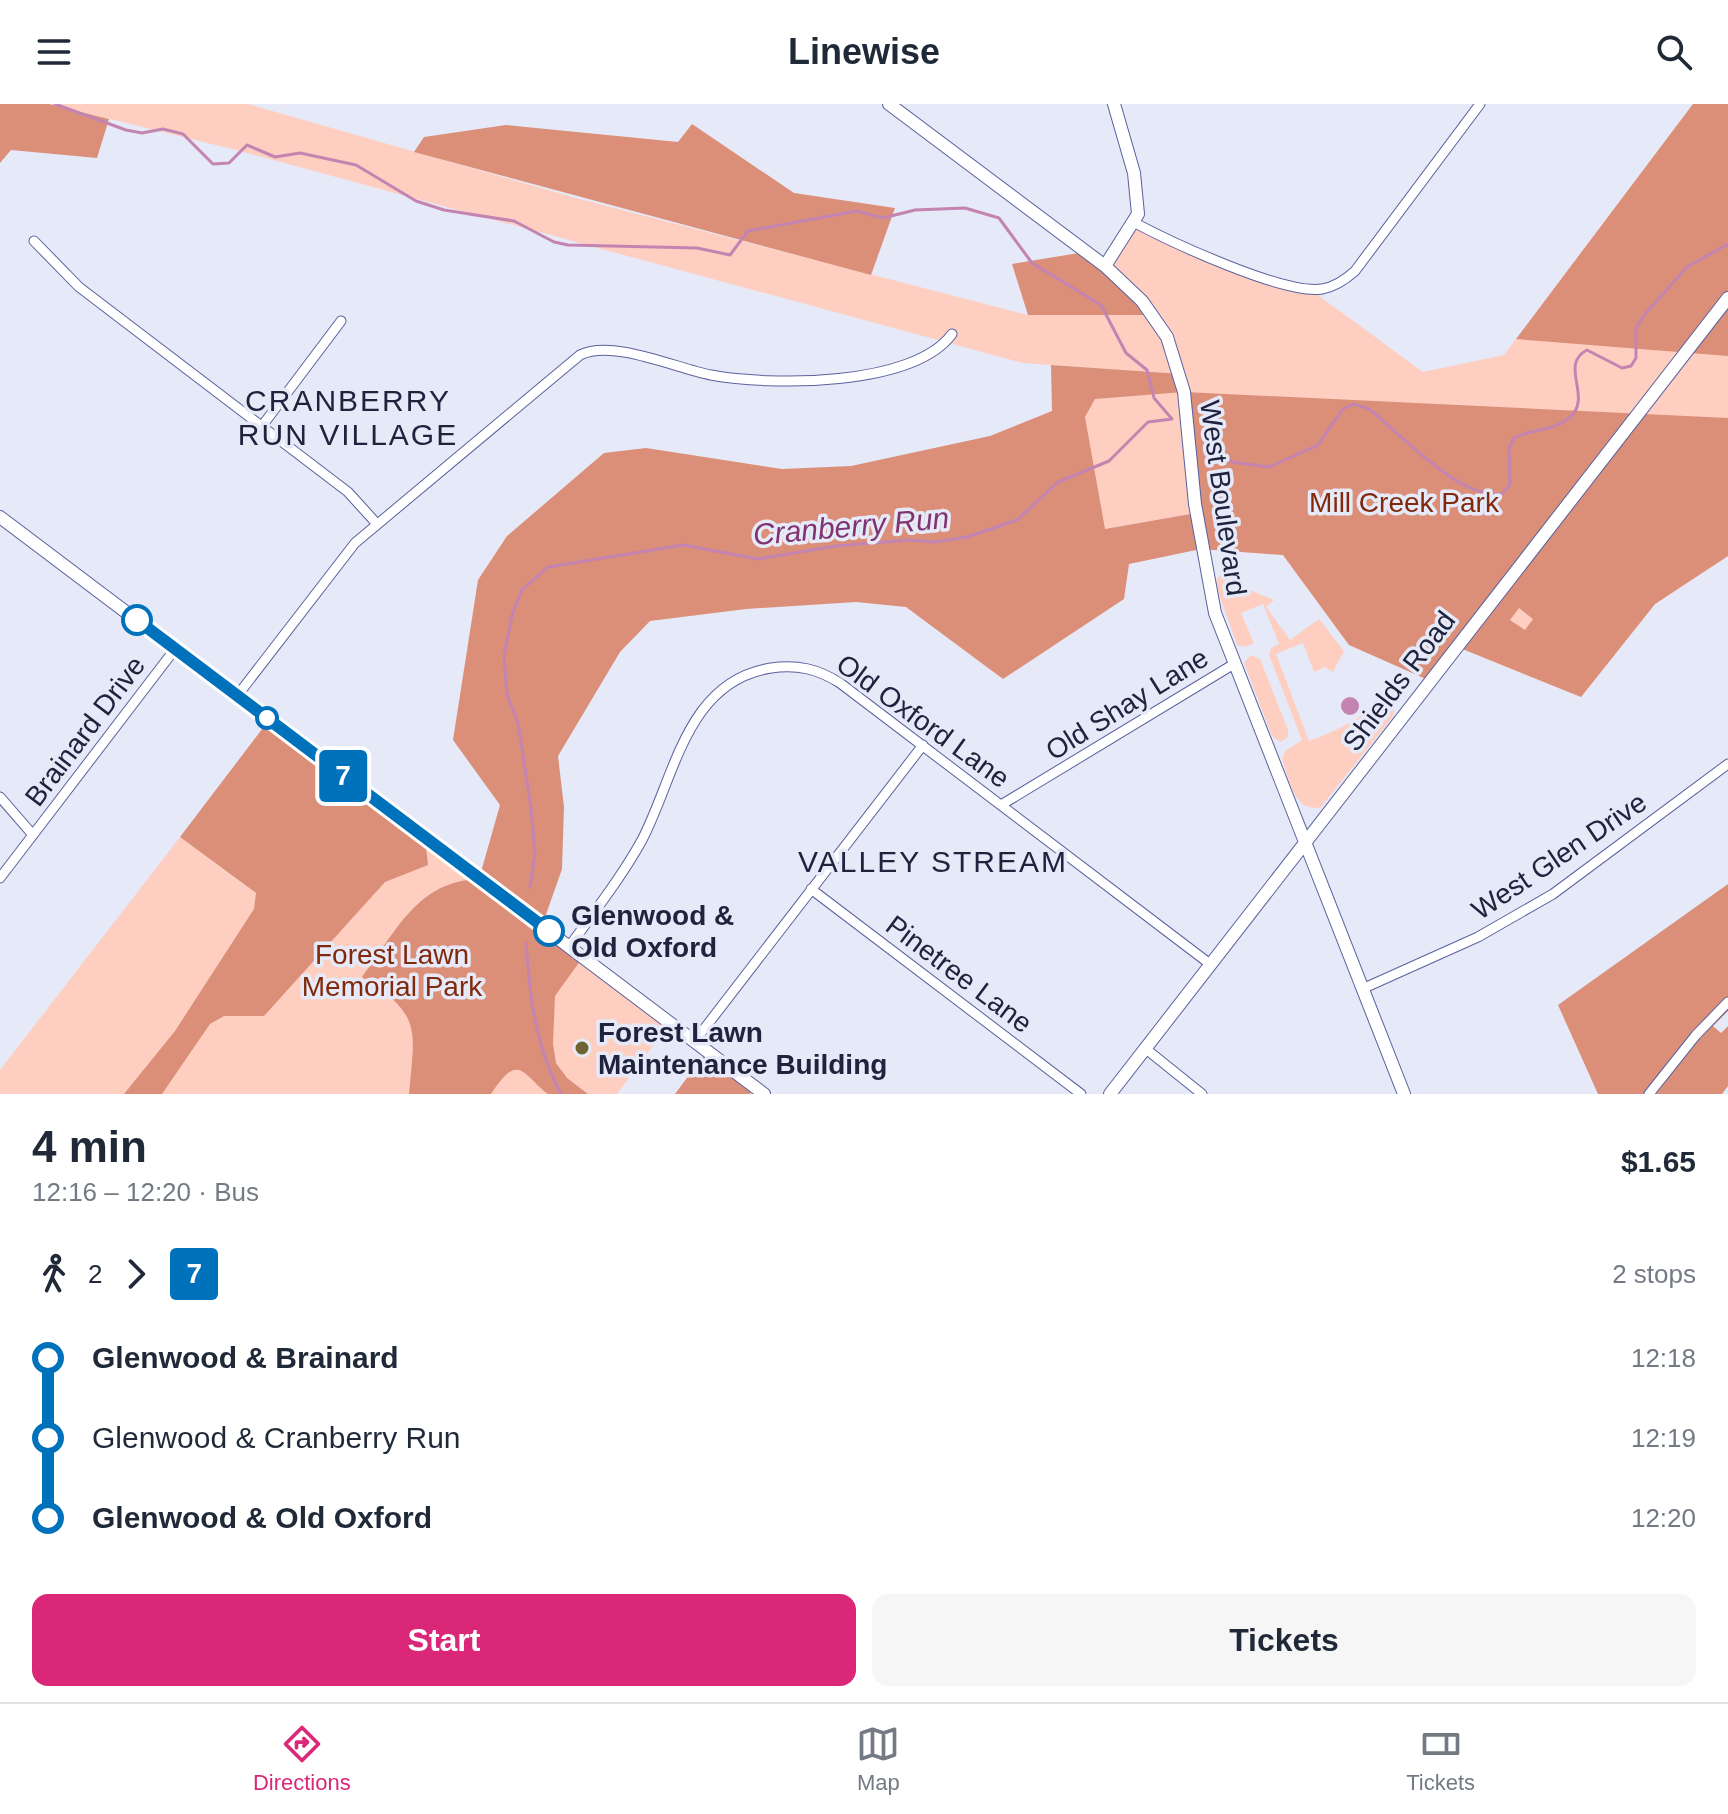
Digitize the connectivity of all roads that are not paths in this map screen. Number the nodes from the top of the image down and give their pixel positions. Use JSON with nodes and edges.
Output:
{"nodes":[{"id":1,"x":889,"y":104,"type":"edge"},
{"id":2,"x":1114,"y":104,"type":"edge"},
{"id":3,"x":1480,"y":104,"type":"edge"},
{"id":4,"x":1135,"y":223,"type":"junction"},
{"id":5,"x":34,"y":241,"type":"dead end"},
{"id":6,"x":1105,"y":266,"type":"junction"},
{"id":7,"x":1728,"y":298,"type":"edge"},
{"id":8,"x":341,"y":321,"type":"dead end"},
{"id":9,"x":952,"y":334,"type":"dead end"},
{"id":10,"x":262,"y":426,"type":"junction"},
{"id":11,"x":0,"y":517,"type":"edge"},
{"id":12,"x":377,"y":524,"type":"junction"},
{"id":13,"x":175,"y":649,"type":"junction"},
{"id":14,"x":1234,"y":664,"type":"junction"},
{"id":15,"x":237,"y":696,"type":"junction"},
{"id":16,"x":923,"y":745,"type":"junction"},
{"id":17,"x":1728,"y":764,"type":"edge"},
{"id":18,"x":0,"y":797,"type":"edge"},
{"id":19,"x":1001,"y":805,"type":"junction"},
{"id":20,"x":33,"y":835,"type":"junction"},
{"id":21,"x":1305,"y":842,"type":"junction"},
{"id":22,"x":0,"y":878,"type":"edge"},
{"id":23,"x":811,"y":889,"type":"junction"},
{"id":24,"x":569,"y":947,"type":"junction"},
{"id":25,"x":1210,"y":964,"type":"junction"},
{"id":26,"x":1362,"y":989,"type":"junction"},
{"id":27,"x":1728,"y":1002,"type":"edge"},
{"id":28,"x":694,"y":1042,"type":"junction"},
{"id":29,"x":1146,"y":1049,"type":"junction"},
{"id":30,"x":764,"y":1094,"type":"edge"},
{"id":31,"x":1081,"y":1094,"type":"edge"},
{"id":32,"x":1110,"y":1094,"type":"edge"},
{"id":33,"x":1202,"y":1094,"type":"edge"},
{"id":34,"x":1404,"y":1094,"type":"edge"},
{"id":35,"x":1649,"y":1094,"type":"edge"}],
"edges":[{"from":1,"to":6,"type":"street","name":"West Boulevard"},
{"from":2,"to":4,"type":"street"},
{"from":3,"to":4,"type":"street"},
{"from":4,"to":6,"type":"street"},
{"from":5,"to":10,"type":"street"},
{"from":6,"to":14,"type":"street","name":"West Boulevard"},
{"from":7,"to":21,"type":"street","name":"Shields Road"},
{"from":8,"to":10,"type":"street"},
{"from":9,"to":12,"type":"street"},
{"from":10,"to":12,"type":"street"},
{"from":11,"to":13,"type":"street"},
{"from":12,"to":15,"type":"street"},
{"from":13,"to":15,"type":"street"},
{"from":13,"to":20,"type":"street","name":"Brainard Drive"},
{"from":14,"to":19,"type":"street","name":"Old Shay Lane"},
{"from":14,"to":21,"type":"street","name":"West Boulevard"},
{"from":15,"to":24,"type":"street"},
{"from":16,"to":19,"type":"street","name":"Old Oxford Lane"},
{"from":16,"to":23,"type":"street"},
{"from":16,"to":24,"type":"street","name":"Old Oxford Lane"},
{"from":17,"to":26,"type":"street","name":"West Glen Drive"},
{"from":18,"to":20,"type":"street"},
{"from":19,"to":25,"type":"street","name":"Old Oxford Lane"},
{"from":20,"to":22,"type":"street","name":"Brainard Drive"},
{"from":21,"to":25,"type":"street","name":"Shields Road"},
{"from":21,"to":26,"type":"street","name":"West Boulevard"},
{"from":23,"to":28,"type":"street"},
{"from":23,"to":31,"type":"street","name":"Pinetree Lane"},
{"from":24,"to":28,"type":"street"},
{"from":25,"to":29,"type":"street","name":"Shields Road"},
{"from":26,"to":34,"type":"street","name":"West Boulevard"},
{"from":27,"to":35,"type":"street"},
{"from":28,"to":30,"type":"street"},
{"from":29,"to":32,"type":"street","name":"Shields Road"},
{"from":29,"to":33,"type":"street"}]}
